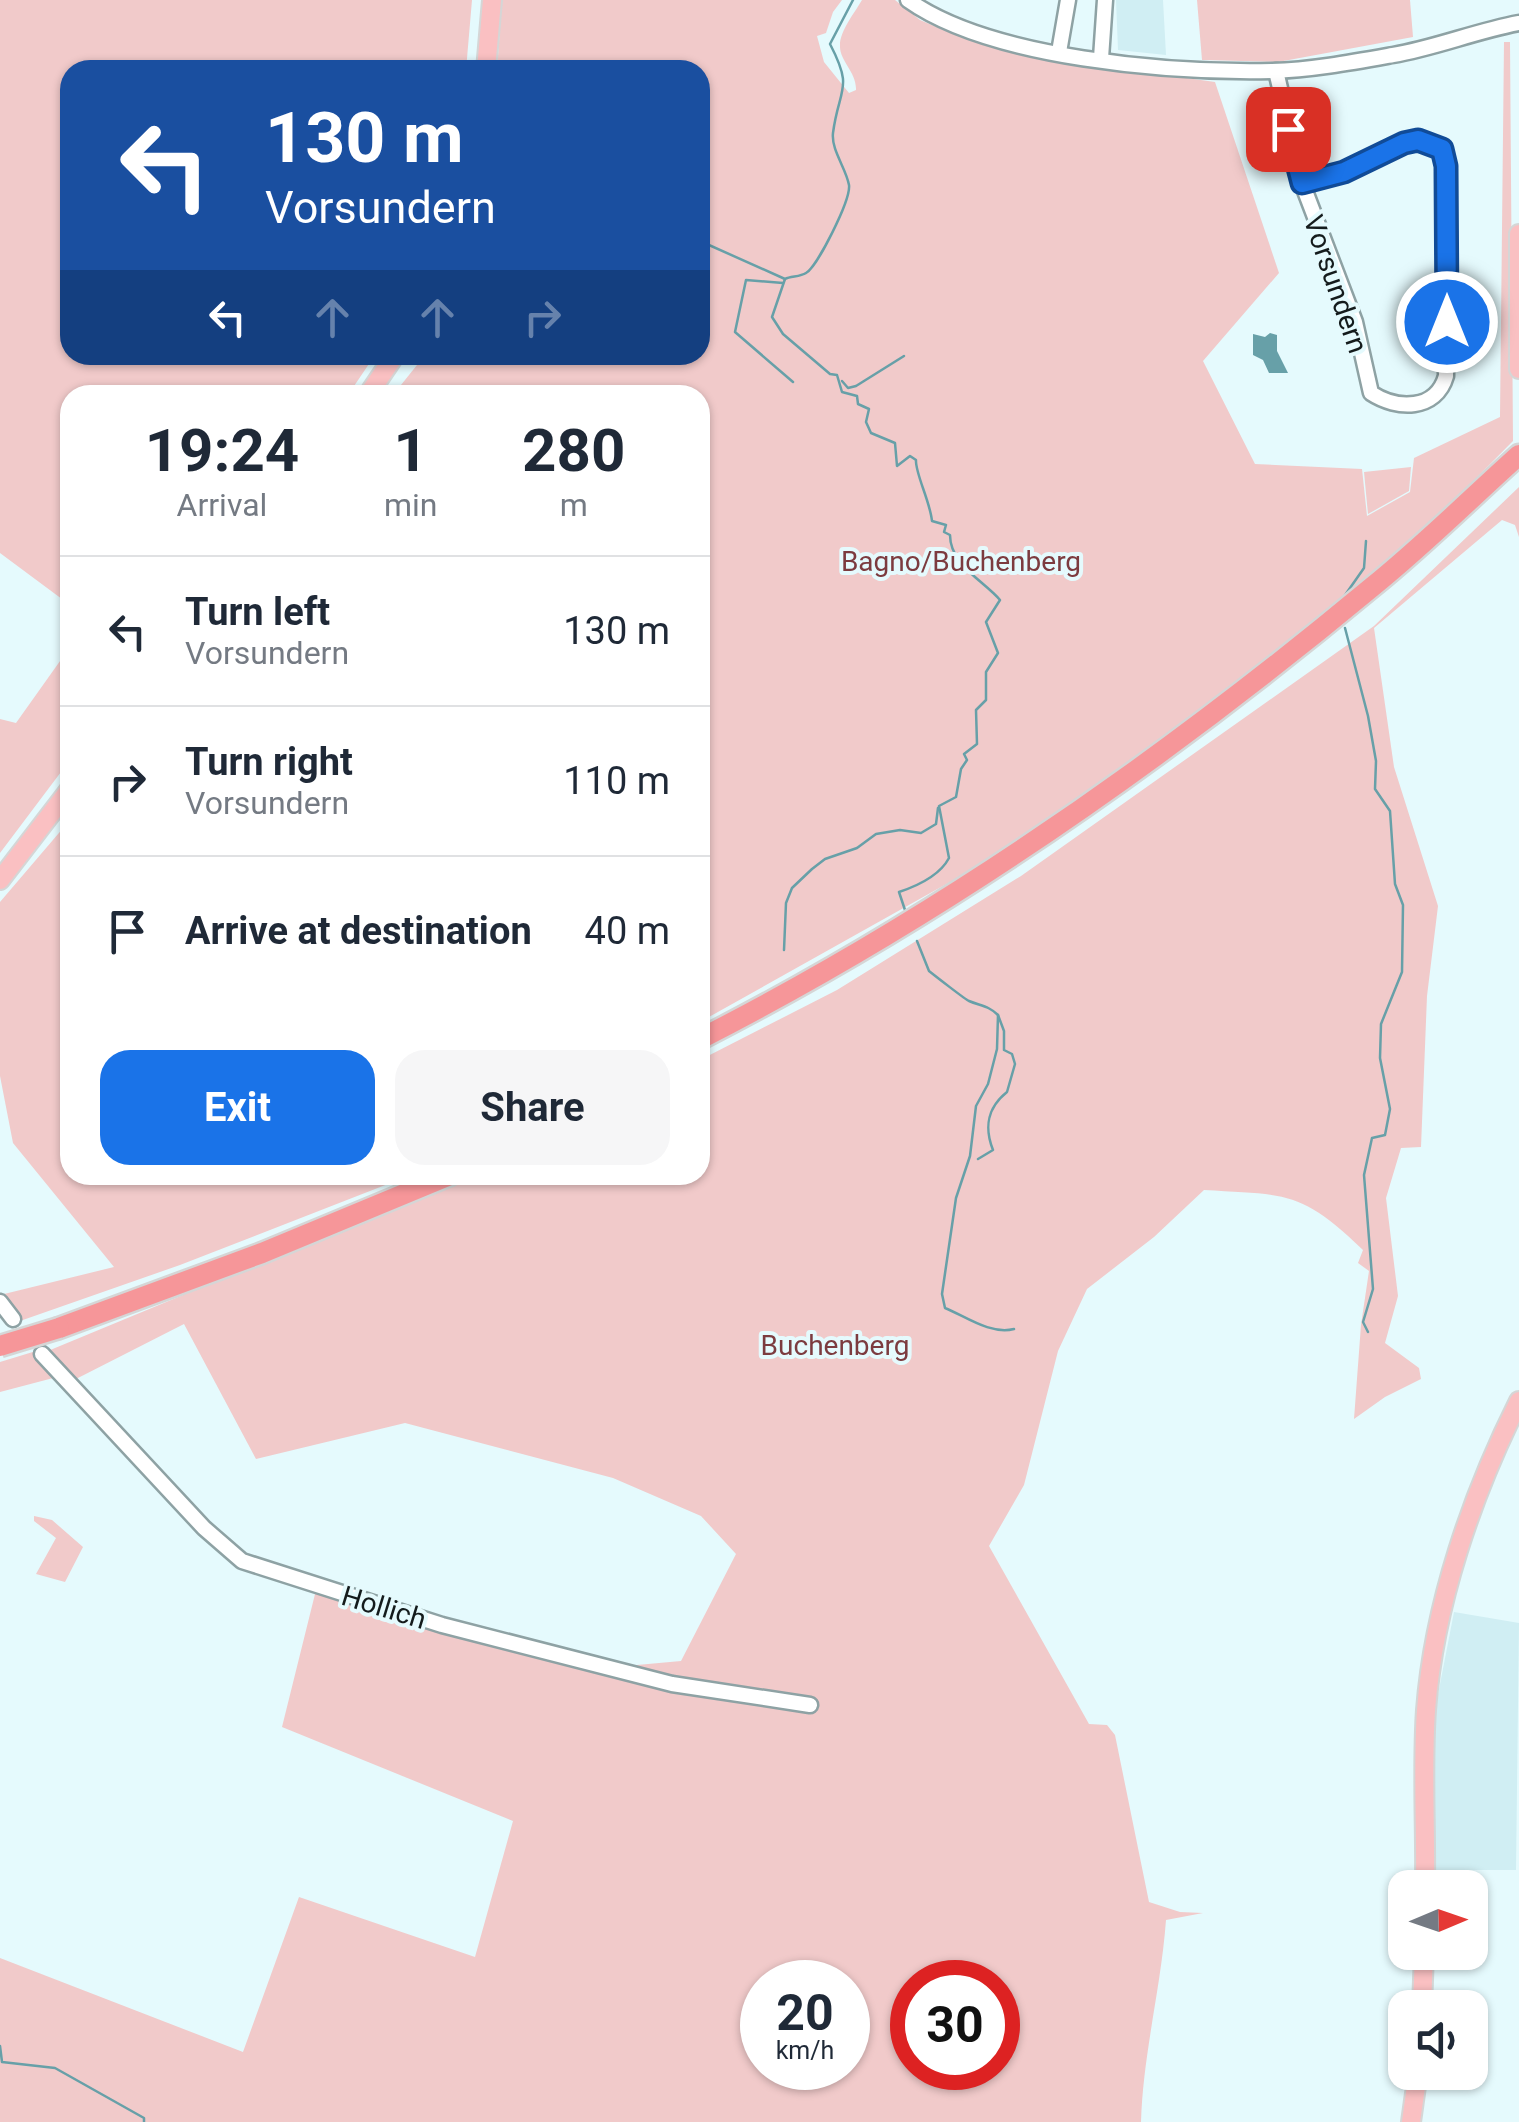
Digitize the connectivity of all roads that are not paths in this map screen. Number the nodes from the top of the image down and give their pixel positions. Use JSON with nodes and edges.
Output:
{"nodes":[{"id":1,"x":492,"y":0,"type":"edge"},
{"id":2,"x":908,"y":0,"type":"edge"},
{"id":3,"x":1068,"y":0,"type":"edge"},
{"id":4,"x":1105,"y":0,"type":"edge"},
{"id":5,"x":1519,"y":23,"type":"edge"},
{"id":6,"x":1059,"y":52,"type":"junction"},
{"id":7,"x":1101,"y":58,"type":"junction"},
{"id":8,"x":487,"y":60,"type":"edge"},
{"id":9,"x":1276,"y":71,"type":"junction"},
{"id":10,"x":1302,"y":183,"type":"junction"},
{"id":11,"x":1519,"y":234,"type":"edge"},
{"id":12,"x":1519,"y":368,"type":"edge"},
{"id":13,"x":1519,"y":455,"type":"edge"},
{"id":14,"x":1519,"y":468,"type":"edge"},
{"id":15,"x":60,"y":802,"type":"edge"},
{"id":16,"x":0,"y":880,"type":"edge"},
{"id":17,"x":710,"y":1033,"type":"edge"},
{"id":18,"x":710,"y":1044,"type":"edge"},
{"id":19,"x":405,"y":1185,"type":"edge"},
{"id":20,"x":426,"y":1185,"type":"edge"},
{"id":21,"x":0,"y":1302,"type":"edge"},
{"id":22,"x":57,"y":1323,"type":"junction"},
{"id":23,"x":6,"y":1328,"type":"edge"},
{"id":24,"x":0,"y":1346,"type":"edge"},
{"id":25,"x":42,"y":1354,"type":"dead end"},
{"id":26,"x":1519,"y":1401,"type":"edge"},
{"id":27,"x":810,"y":1704,"type":"dead end"},
{"id":28,"x":1426,"y":1870,"type":"edge"},
{"id":29,"x":1415,"y":2090,"type":"edge"},
{"id":30,"x":1411,"y":2122,"type":"edge"}],
"edges":[{"from":1,"to":8,"type":"main road"},
{"from":2,"to":6,"type":"street"},
{"from":3,"to":6,"type":"street"},
{"from":4,"to":7,"type":"street"},
{"from":5,"to":9,"type":"street"},
{"from":6,"to":7,"type":"street"},
{"from":7,"to":9,"type":"street"},
{"from":9,"to":10,"type":"street","name":"Vorsundern"},
{"from":10,"to":10,"type":"street","name":"Vorsundern"},
{"from":11,"to":12,"type":"main road"},
{"from":13,"to":17,"type":"highway"},
{"from":14,"to":18,"type":"highway"},
{"from":15,"to":16,"type":"main road"},
{"from":19,"to":22,"type":"highway"},
{"from":20,"to":22,"type":"highway"},
{"from":21,"to":23,"type":"street"},
{"from":22,"to":23,"type":"highway"},
{"from":22,"to":24,"type":"highway","bridge":true},
{"from":25,"to":27,"type":"street","name":"Hollich"},
{"from":26,"to":28,"type":"main road"},
{"from":29,"to":30,"type":"main road"}]}
